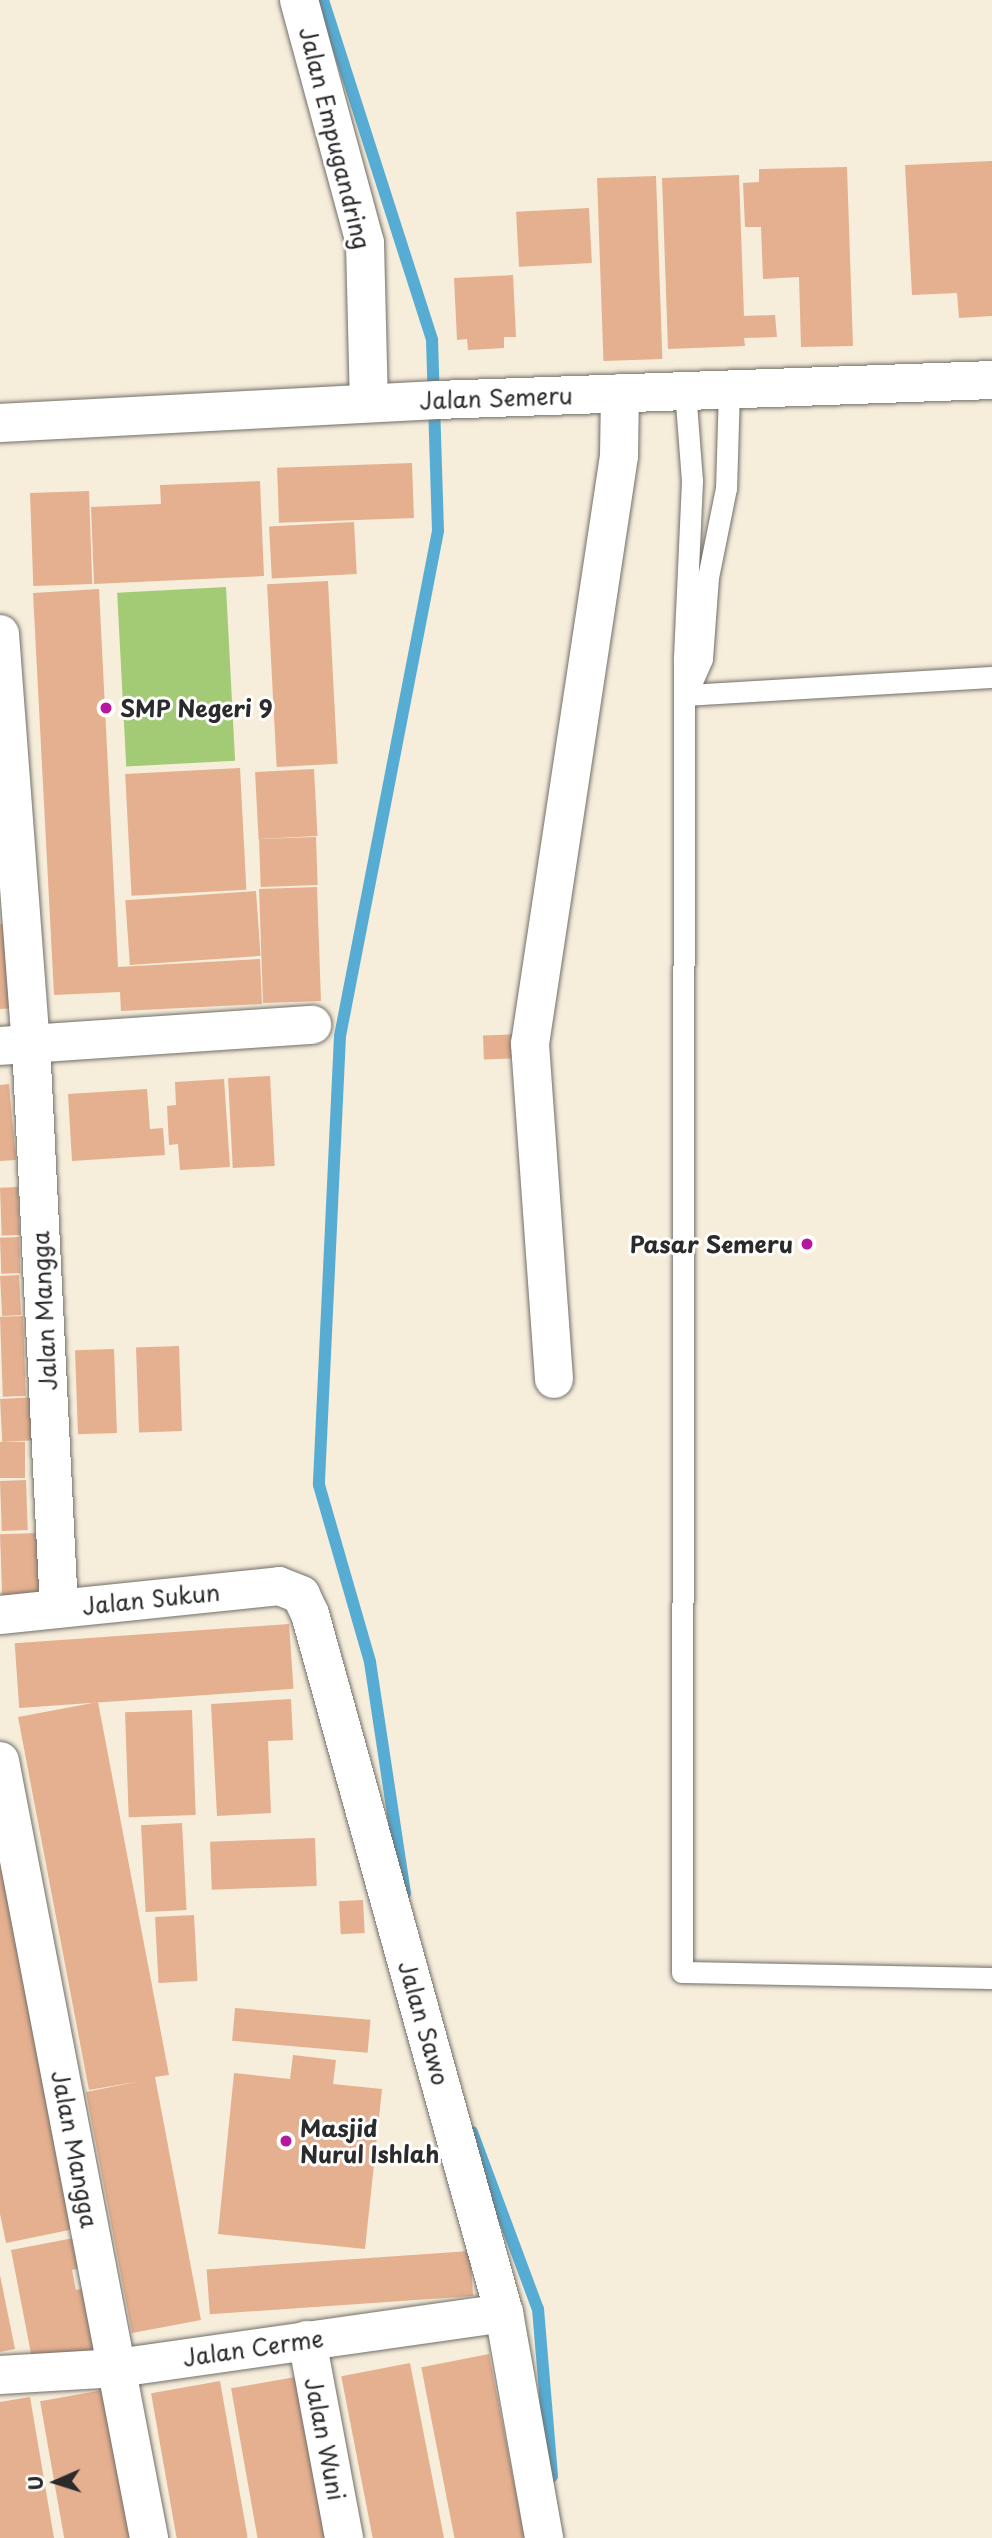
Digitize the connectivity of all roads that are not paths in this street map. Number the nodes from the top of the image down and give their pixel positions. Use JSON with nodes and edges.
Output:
{"nodes":[{"id":1,"x":299,"y":0,"type":"edge"},
{"id":2,"x":992,"y":380,"type":"edge"},
{"id":3,"x":729,"y":389,"type":"junction"},
{"id":4,"x":685,"y":390,"type":"junction"},
{"id":5,"x":620,"y":393,"type":"junction"},
{"id":6,"x":379,"y":403,"type":"junction"},
{"id":7,"x":0,"y":423,"type":"edge"},
{"id":8,"x":0,"y":634,"type":"edge"},
{"id":9,"x":992,"y":677,"type":"edge"},
{"id":10,"x":686,"y":695,"type":"junction"},
{"id":11,"x":312,"y":1025,"type":"dead end"},
{"id":12,"x":15,"y":1045,"type":"edge"},
{"id":13,"x":554,"y":1379,"type":"dead end"},
{"id":14,"x":301,"y":1595,"type":"joint"},
{"id":15,"x":59,"y":1608,"type":"junction"},
{"id":16,"x":0,"y":1615,"type":"edge"},
{"id":17,"x":0,"y":1761,"type":"edge"},
{"id":18,"x":992,"y":1978,"type":"edge"},
{"id":19,"x":504,"y":2313,"type":"junction"},
{"id":20,"x":307,"y":2340,"type":"junction"},
{"id":21,"x":118,"y":2368,"type":"junction"},
{"id":22,"x":0,"y":2375,"type":"edge"},
{"id":23,"x":149,"y":2538,"type":"edge"},
{"id":24,"x":344,"y":2538,"type":"edge"},
{"id":25,"x":544,"y":2538,"type":"edge"}],
"edges":[{"from":1,"to":6,"type":"street","name":"Jalan Empugandring"},
{"from":2,"to":3,"type":"street","name":"Jalan Semeru"},
{"from":3,"to":4,"type":"street","name":"Jalan Semeru"},
{"from":3,"to":10,"type":"lane"},
{"from":4,"to":5,"type":"street","name":"Jalan Semeru"},
{"from":4,"to":10,"type":"lane"},
{"from":5,"to":6,"type":"street","name":"Jalan Semeru"},
{"from":5,"to":13,"type":"street"},
{"from":6,"to":7,"type":"street","name":"Jalan Semeru"},
{"from":8,"to":12,"type":"street","name":"Jalan Mangga"},
{"from":9,"to":10,"type":"lane"},
{"from":10,"to":18,"type":"lane"},
{"from":11,"to":12,"type":"street"},
{"from":12,"to":15,"type":"street","name":"Jalan Mangga"},
{"from":14,"to":15,"type":"street","name":"Jalan Sukun"},
{"from":14,"to":19,"type":"street","name":"Jalan Sawo"},
{"from":15,"to":16,"type":"street","name":"Jalan Sukun"},
{"from":17,"to":21,"type":"street","name":"Jalan Mangga"},
{"from":19,"to":20,"type":"street","name":"Jalan Cerme"},
{"from":19,"to":25,"type":"street","name":"Jalan Sawo"},
{"from":20,"to":21,"type":"street","name":"Jalan Cerme"},
{"from":20,"to":24,"type":"street","name":"Jalan Wuni"},
{"from":21,"to":22,"type":"street","name":"Jalan Cerme"},
{"from":21,"to":23,"type":"street","name":"Jalan Mangga"}]}
